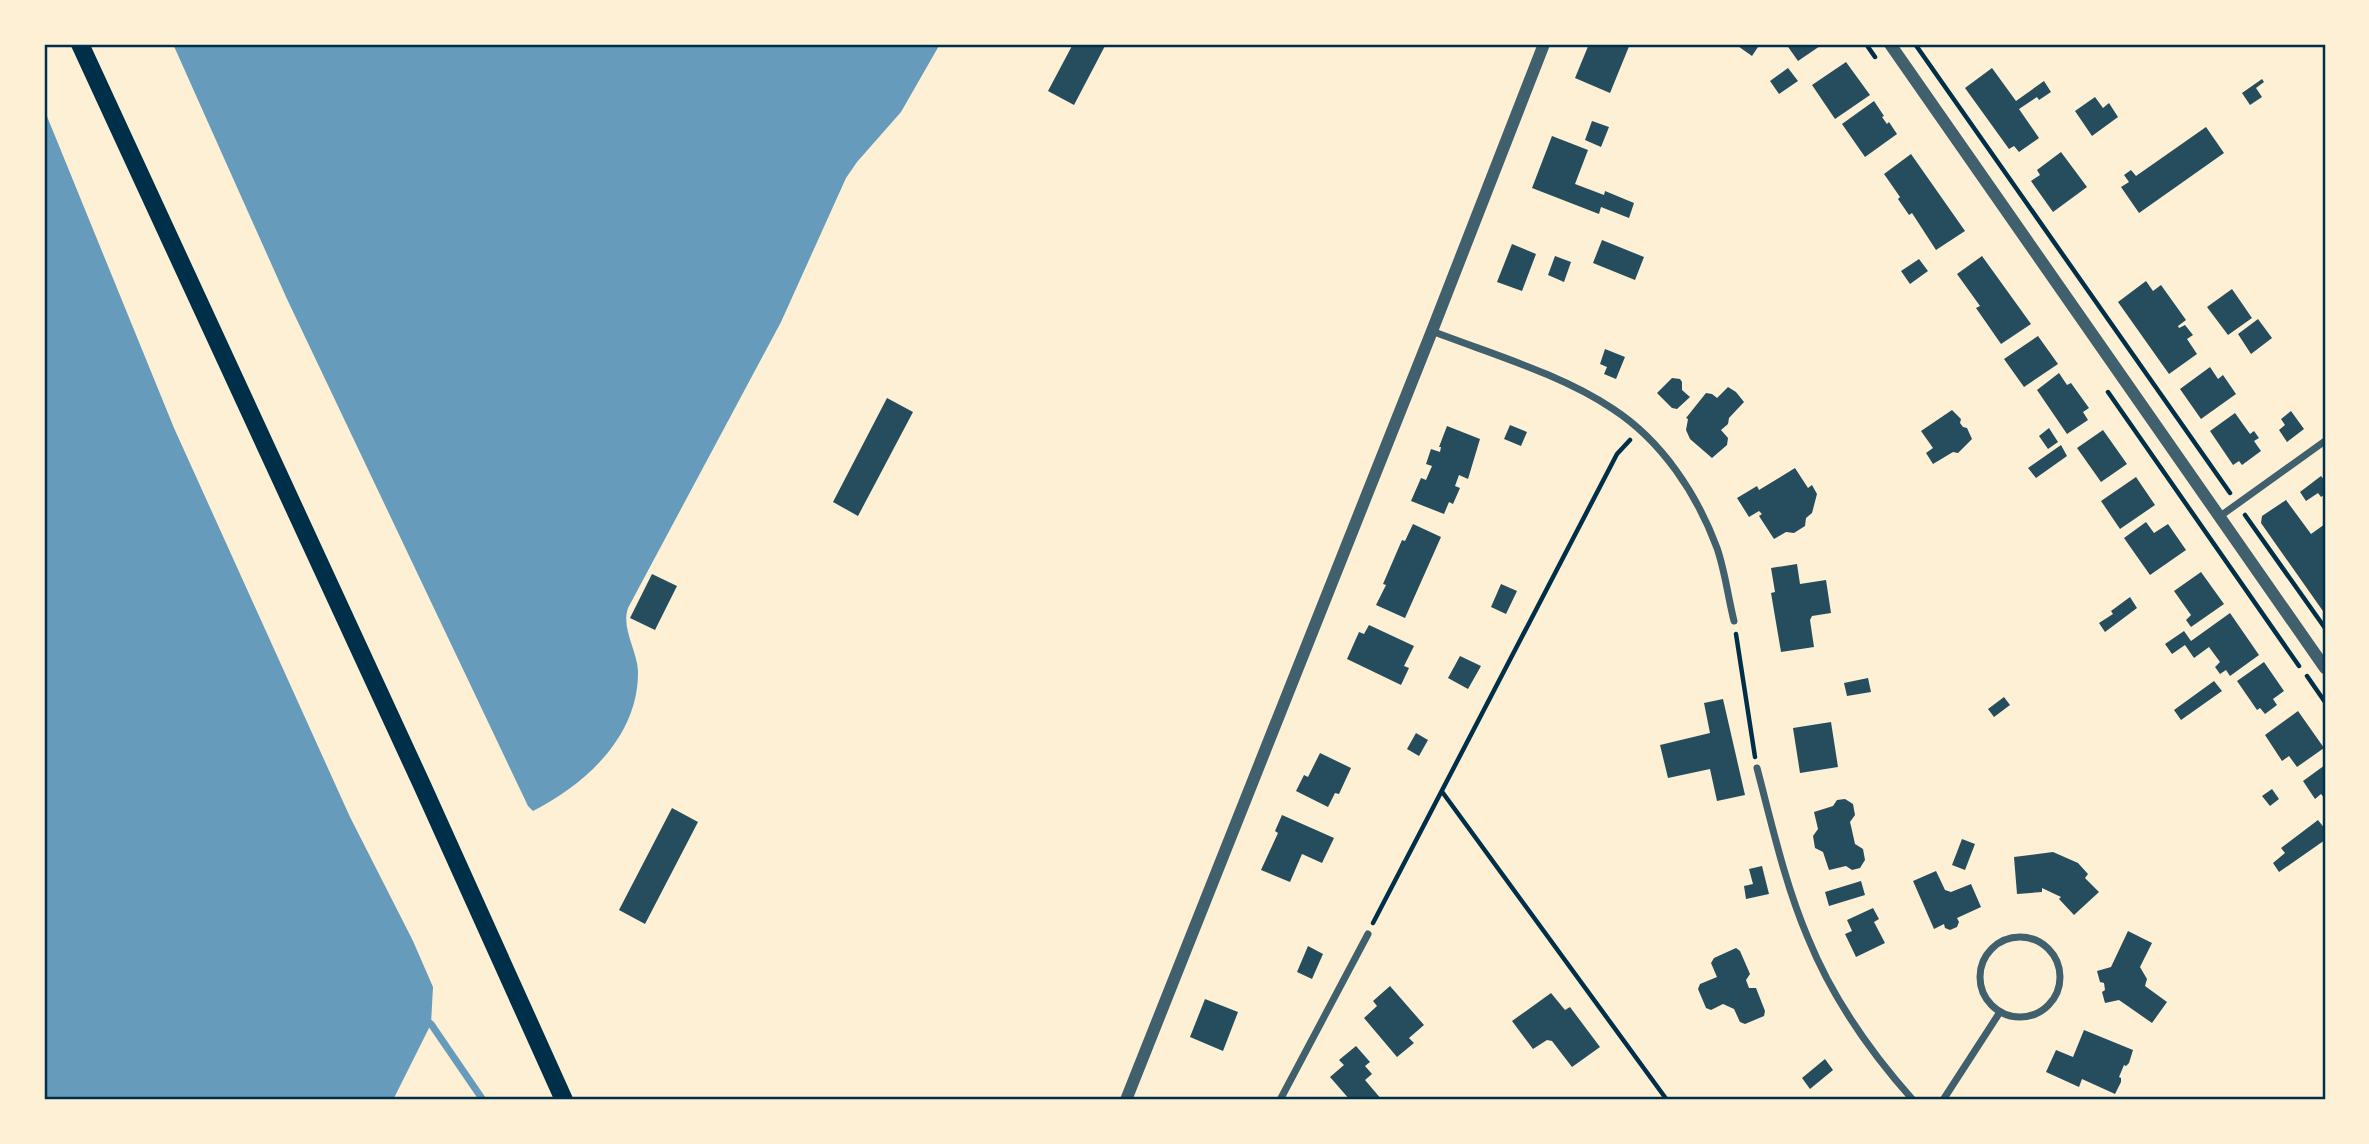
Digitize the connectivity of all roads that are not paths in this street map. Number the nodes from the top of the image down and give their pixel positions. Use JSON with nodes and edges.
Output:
{"nodes":[{"id":1,"x":80,"y":44,"type":"edge"},
{"id":2,"x":1544,"y":44,"type":"edge"},
{"id":3,"x":1890,"y":44,"type":"edge"},
{"id":4,"x":1432,"y":331,"type":"junction"},
{"id":5,"x":2325,"y":441,"type":"edge"},
{"id":6,"x":2219,"y":517,"type":"junction"},
{"id":7,"x":1734,"y":621,"type":"road end"},
{"id":8,"x":2325,"y":668,"type":"edge"},
{"id":9,"x":1757,"y":768,"type":"road end"},
{"id":10,"x":1368,"y":934,"type":"road end"},
{"id":11,"x":2000,"y":1012,"type":"junction"},
{"id":12,"x":1130,"y":1099,"type":"edge"},
{"id":13,"x":564,"y":1100,"type":"edge"},
{"id":14,"x":1279,"y":1100,"type":"edge"},
{"id":15,"x":1913,"y":1100,"type":"edge"},
{"id":16,"x":1943,"y":1100,"type":"edge"}],
"edges":[{"from":1,"to":13,"type":"main road"},
{"from":2,"to":4,"type":"street"},
{"from":3,"to":6,"type":"street"},
{"from":4,"to":7,"type":"street"},
{"from":4,"to":12,"type":"street"},
{"from":5,"to":6,"type":"street"},
{"from":6,"to":8,"type":"street"},
{"from":9,"to":15,"type":"street"},
{"from":10,"to":14,"type":"street"},
{"from":11,"to":11,"type":"street"},
{"from":11,"to":16,"type":"street"}]}
